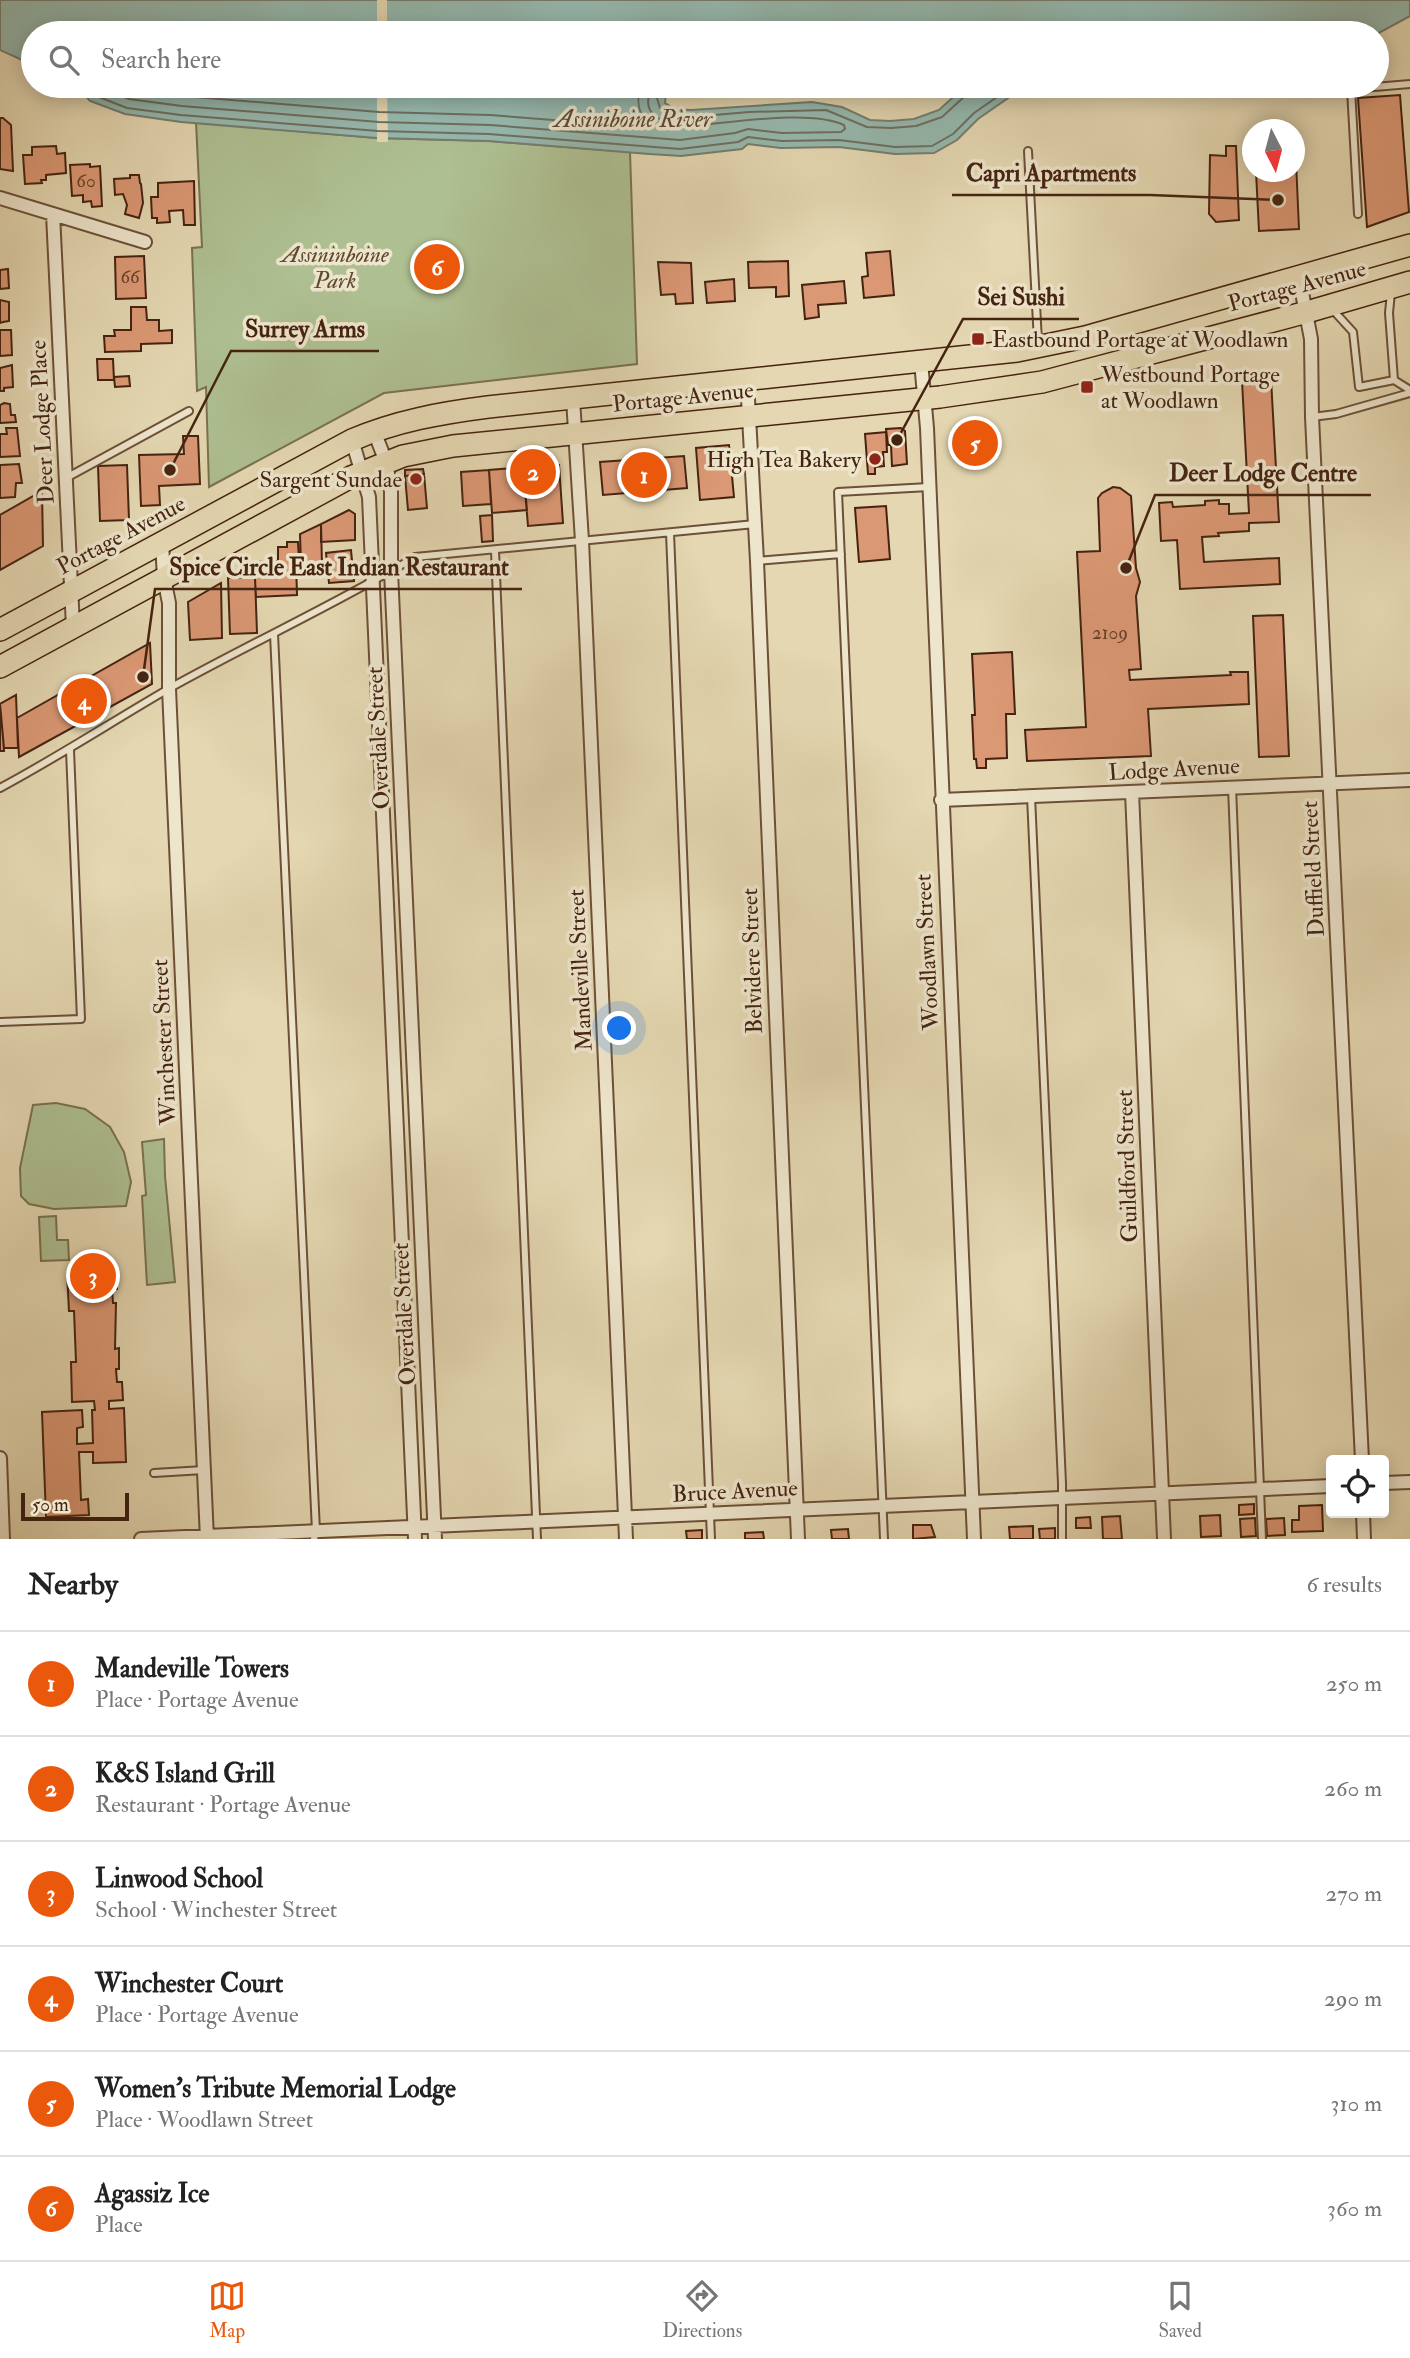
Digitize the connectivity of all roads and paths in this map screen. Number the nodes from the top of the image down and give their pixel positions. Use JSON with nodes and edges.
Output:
{"nodes":[{"id":1,"x":1410,"y":84,"type":"edge"},
{"id":2,"x":1389,"y":86,"type":"edge"},
{"id":3,"x":1352,"y":98,"type":"edge"},
{"id":4,"x":1028,"y":151,"type":"dead end"},
{"id":5,"x":0,"y":198,"type":"edge"},
{"id":6,"x":53,"y":214,"type":"junction"},
{"id":7,"x":1359,"y":214,"type":"dead end"},
{"id":8,"x":145,"y":242,"type":"dead end"},
{"id":9,"x":1410,"y":246,"type":"edge"},
{"id":10,"x":1299,"y":277,"type":"junction"},
{"id":11,"x":1401,"y":285,"type":"edge"},
{"id":12,"x":1328,"y":306,"type":"junction"},
{"id":13,"x":1307,"y":312,"type":"junction"},
{"id":14,"x":1038,"y":348,"type":"junction"},
{"id":15,"x":921,"y":362,"type":"junction"},
{"id":16,"x":1394,"y":380,"type":"junction"},
{"id":17,"x":747,"y":381,"type":"junction"},
{"id":18,"x":1410,"y":392,"type":"edge"},
{"id":19,"x":924,"y":398,"type":"junction"},
{"id":20,"x":573,"y":399,"type":"junction"},
{"id":21,"x":189,"y":411,"type":"dead end"},
{"id":22,"x":749,"y":416,"type":"junction"},
{"id":23,"x":1312,"y":417,"type":"junction"},
{"id":24,"x":374,"y":431,"type":"junction"},
{"id":25,"x":576,"y":434,"type":"junction"},
{"id":26,"x":352,"y":440,"type":"junction"},
{"id":27,"x":386,"y":462,"type":"junction"},
{"id":28,"x":363,"y":471,"type":"junction"},
{"id":29,"x":66,"y":478,"type":"junction"},
{"id":30,"x":929,"y":487,"type":"junction"},
{"id":31,"x":755,"y":524,"type":"junction"},
{"id":32,"x":670,"y":533,"type":"junction"},
{"id":33,"x":582,"y":541,"type":"junction"},
{"id":34,"x":162,"y":543,"type":"junction"},
{"id":35,"x":495,"y":551,"type":"junction"},
{"id":36,"x":841,"y":554,"type":"junction"},
{"id":37,"x":757,"y":561,"type":"junction"},
{"id":38,"x":391,"y":571,"type":"junction"},
{"id":39,"x":164,"y":578,"type":"junction"},
{"id":40,"x":372,"y":582,"type":"junction"},
{"id":41,"x":71,"y":591,"type":"junction"},
{"id":42,"x":73,"y":627,"type":"junction"},
{"id":43,"x":0,"y":630,"type":"edge"},
{"id":44,"x":274,"y":634,"type":"junction"},
{"id":45,"x":0,"y":667,"type":"edge"},
{"id":46,"x":169,"y":689,"type":"junction"},
{"id":47,"x":70,"y":750,"type":"junction"},
{"id":48,"x":1410,"y":779,"type":"edge"},
{"id":49,"x":1330,"y":783,"type":"junction"},
{"id":50,"x":1232,"y":787,"type":"junction"},
{"id":51,"x":0,"y":788,"type":"edge"},
{"id":52,"x":1132,"y":792,"type":"junction"},
{"id":53,"x":1031,"y":796,"type":"junction"},
{"id":54,"x":941,"y":800,"type":"junction"},
{"id":55,"x":0,"y":1022,"type":"edge"},
{"id":56,"x":412,"y":1045,"type":"junction"},
{"id":57,"x":393,"y":1046,"type":"junction"},
{"id":58,"x":1362,"y":1455,"type":"edge"},
{"id":59,"x":0,"y":1458,"type":"edge"},
{"id":60,"x":204,"y":1470,"type":"junction"},
{"id":61,"x":153,"y":1473,"type":"dead end"},
{"id":62,"x":1410,"y":1482,"type":"edge"},
{"id":63,"x":1389,"y":1483,"type":"edge"},
{"id":64,"x":1326,"y":1486,"type":"edge"},
{"id":65,"x":1260,"y":1489,"type":"junction"},
{"id":66,"x":1162,"y":1493,"type":"junction"},
{"id":67,"x":1061,"y":1498,"type":"junction"},
{"id":68,"x":972,"y":1502,"type":"junction"},
{"id":69,"x":884,"y":1506,"type":"junction"},
{"id":70,"x":796,"y":1510,"type":"junction"},
{"id":71,"x":711,"y":1513,"type":"junction"},
{"id":72,"x":625,"y":1517,"type":"junction"},
{"id":73,"x":1363,"y":1518,"type":"edge"},
{"id":74,"x":536,"y":1521,"type":"junction"},
{"id":75,"x":434,"y":1532,"type":"edge"},
{"id":76,"x":415,"y":1533,"type":"edge"},
{"id":77,"x":315,"y":1535,"type":"edge"},
{"id":78,"x":207,"y":1537,"type":"edge"},
{"id":79,"x":4,"y":1539,"type":"edge"},
{"id":80,"x":141,"y":1539,"type":"edge"},
{"id":81,"x":537,"y":1539,"type":"edge"},
{"id":82,"x":626,"y":1539,"type":"edge"},
{"id":83,"x":711,"y":1539,"type":"edge"},
{"id":84,"x":797,"y":1539,"type":"edge"},
{"id":85,"x":884,"y":1539,"type":"edge"},
{"id":86,"x":974,"y":1539,"type":"edge"},
{"id":87,"x":1062,"y":1539,"type":"edge"},
{"id":88,"x":1164,"y":1539,"type":"edge"},
{"id":89,"x":1262,"y":1539,"type":"edge"},
{"id":90,"x":1364,"y":1539,"type":"edge"}],
"edges":[{"from":1,"to":2,"type":"lane"},
{"from":3,"to":7,"type":"lane"},
{"from":4,"to":14,"type":"lane"},
{"from":5,"to":6,"type":"street"},
{"from":6,"to":8,"type":"street"},
{"from":6,"to":29,"type":"street","name":"Deer Lodge Place"},
{"from":9,"to":10,"type":"highway","name":"Portage Avenue"},
{"from":10,"to":13,"type":"street","name":"Duffield Street"},
{"from":10,"to":14,"type":"highway","name":"Portage Avenue"},
{"from":11,"to":12,"type":"highway","name":"Portage Avenue"},
{"from":11,"to":16,"type":"lane"},
{"from":12,"to":13,"type":"highway","name":"Portage Avenue"},
{"from":12,"to":16,"type":"lane"},
{"from":13,"to":19,"type":"highway","name":"Portage Avenue"},
{"from":13,"to":23,"type":"street","name":"Duffield Street"},
{"from":14,"to":15,"type":"highway","name":"Portage Avenue"},
{"from":15,"to":17,"type":"highway","name":"Portage Avenue"},
{"from":15,"to":19,"type":"street","name":"Woodlawn Street"},
{"from":16,"to":18,"type":"lane"},
{"from":17,"to":20,"type":"highway","name":"Portage Avenue"},
{"from":17,"to":22,"type":"street","name":"Belvidere Street"},
{"from":18,"to":23,"type":"lane"},
{"from":19,"to":22,"type":"highway","name":"Portage Avenue"},
{"from":19,"to":30,"type":"street","name":"Woodlawn Street"},
{"from":20,"to":24,"type":"highway","name":"Portage Avenue"},
{"from":20,"to":25,"type":"street","name":"Mandeville Street"},
{"from":21,"to":29,"type":"lane"},
{"from":22,"to":25,"type":"highway","name":"Portage Avenue"},
{"from":22,"to":31,"type":"street","name":"Belvidere Street"},
{"from":23,"to":49,"type":"street","name":"Duffield Street"},
{"from":24,"to":26,"type":"highway","name":"Portage Avenue"},
{"from":24,"to":27,"type":"street","name":"Overdale Street"},
{"from":25,"to":27,"type":"highway","name":"Portage Avenue"},
{"from":25,"to":33,"type":"street","name":"Mandeville Street"},
{"from":26,"to":28,"type":"street","name":"Overdale Street"},
{"from":26,"to":34,"type":"highway","name":"Portage Avenue"},
{"from":27,"to":28,"type":"highway","name":"Portage Avenue"},
{"from":27,"to":38,"type":"street","name":"Overdale Street"},
{"from":28,"to":39,"type":"highway","name":"Portage Avenue"},
{"from":28,"to":40,"type":"street","name":"Overdale Street"},
{"from":29,"to":41,"type":"street","name":"Deer Lodge Place"},
{"from":30,"to":36,"type":"lane"},
{"from":30,"to":54,"type":"street","name":"Woodlawn Street"},
{"from":31,"to":32,"type":"lane"},
{"from":31,"to":37,"type":"street","name":"Belvidere Street"},
{"from":32,"to":33,"type":"lane"},
{"from":32,"to":71,"type":"lane"},
{"from":33,"to":35,"type":"lane"},
{"from":33,"to":72,"type":"street","name":"Mandeville Street"},
{"from":34,"to":39,"type":"street","name":"Winchester Street"},
{"from":34,"to":41,"type":"highway","name":"Portage Avenue"},
{"from":35,"to":38,"type":"lane"},
{"from":35,"to":74,"type":"lane"},
{"from":36,"to":37,"type":"lane"},
{"from":36,"to":69,"type":"lane"},
{"from":37,"to":70,"type":"street","name":"Belvidere Street"},
{"from":38,"to":40,"type":"lane"},
{"from":38,"to":56,"type":"street","name":"Overdale Street"},
{"from":39,"to":42,"type":"highway","name":"Portage Avenue"},
{"from":39,"to":46,"type":"street","name":"Winchester Street"},
{"from":40,"to":44,"type":"lane"},
{"from":40,"to":57,"type":"street","name":"Overdale Street"},
{"from":41,"to":42,"type":"street","name":"Deer Lodge Place"},
{"from":41,"to":43,"type":"highway","name":"Portage Avenue"},
{"from":42,"to":45,"type":"highway","name":"Portage Avenue"},
{"from":44,"to":46,"type":"lane"},
{"from":44,"to":77,"type":"lane"},
{"from":46,"to":47,"type":"lane"},
{"from":46,"to":60,"type":"street","name":"Winchester Street"},
{"from":47,"to":51,"type":"lane"},
{"from":47,"to":55,"type":"lane"},
{"from":48,"to":49,"type":"street","name":"Lodge Avenue"},
{"from":49,"to":50,"type":"street","name":"Lodge Avenue"},
{"from":49,"to":58,"type":"street","name":"Duffield Street"},
{"from":50,"to":52,"type":"street","name":"Lodge Avenue"},
{"from":50,"to":65,"type":"lane"},
{"from":52,"to":53,"type":"street","name":"Lodge Avenue"},
{"from":52,"to":66,"type":"street","name":"Guildford Street"},
{"from":53,"to":54,"type":"street","name":"Lodge Avenue"},
{"from":53,"to":67,"type":"lane"},
{"from":54,"to":68,"type":"street","name":"Woodlawn Street"},
{"from":56,"to":57,"type":"street"},
{"from":56,"to":75,"type":"street","name":"Overdale Street"},
{"from":57,"to":76,"type":"street","name":"Overdale Street"},
{"from":59,"to":79,"type":"street"},
{"from":60,"to":61,"type":"lane"},
{"from":60,"to":78,"type":"street","name":"Winchester Street"},
{"from":62,"to":63,"type":"street"},
{"from":64,"to":65,"type":"street","name":"Bruce Avenue"},
{"from":65,"to":66,"type":"street","name":"Bruce Avenue"},
{"from":65,"to":89,"type":"lane"},
{"from":66,"to":67,"type":"street","name":"Bruce Avenue"},
{"from":66,"to":88,"type":"street","name":"Guildford Street"},
{"from":67,"to":68,"type":"street","name":"Bruce Avenue"},
{"from":67,"to":87,"type":"lane"},
{"from":68,"to":69,"type":"street","name":"Bruce Avenue"},
{"from":68,"to":86,"type":"street","name":"Woodlawn Street"},
{"from":69,"to":70,"type":"street","name":"Bruce Avenue"},
{"from":69,"to":85,"type":"lane"},
{"from":70,"to":71,"type":"street","name":"Bruce Avenue"},
{"from":70,"to":84,"type":"street","name":"Belvidere Street"},
{"from":71,"to":72,"type":"street","name":"Bruce Avenue"},
{"from":71,"to":83,"type":"lane"},
{"from":72,"to":74,"type":"street","name":"Bruce Avenue"},
{"from":72,"to":82,"type":"street","name":"Mandeville Street"},
{"from":73,"to":90,"type":"street"},
{"from":74,"to":75,"type":"street","name":"Bruce Avenue"},
{"from":74,"to":81,"type":"lane"},
{"from":75,"to":76,"type":"street","name":"Bruce Avenue"},
{"from":76,"to":77,"type":"street","name":"Bruce Avenue"},
{"from":77,"to":78,"type":"street","name":"Bruce Avenue"},
{"from":78,"to":80,"type":"street","name":"Bruce Avenue"}]}
